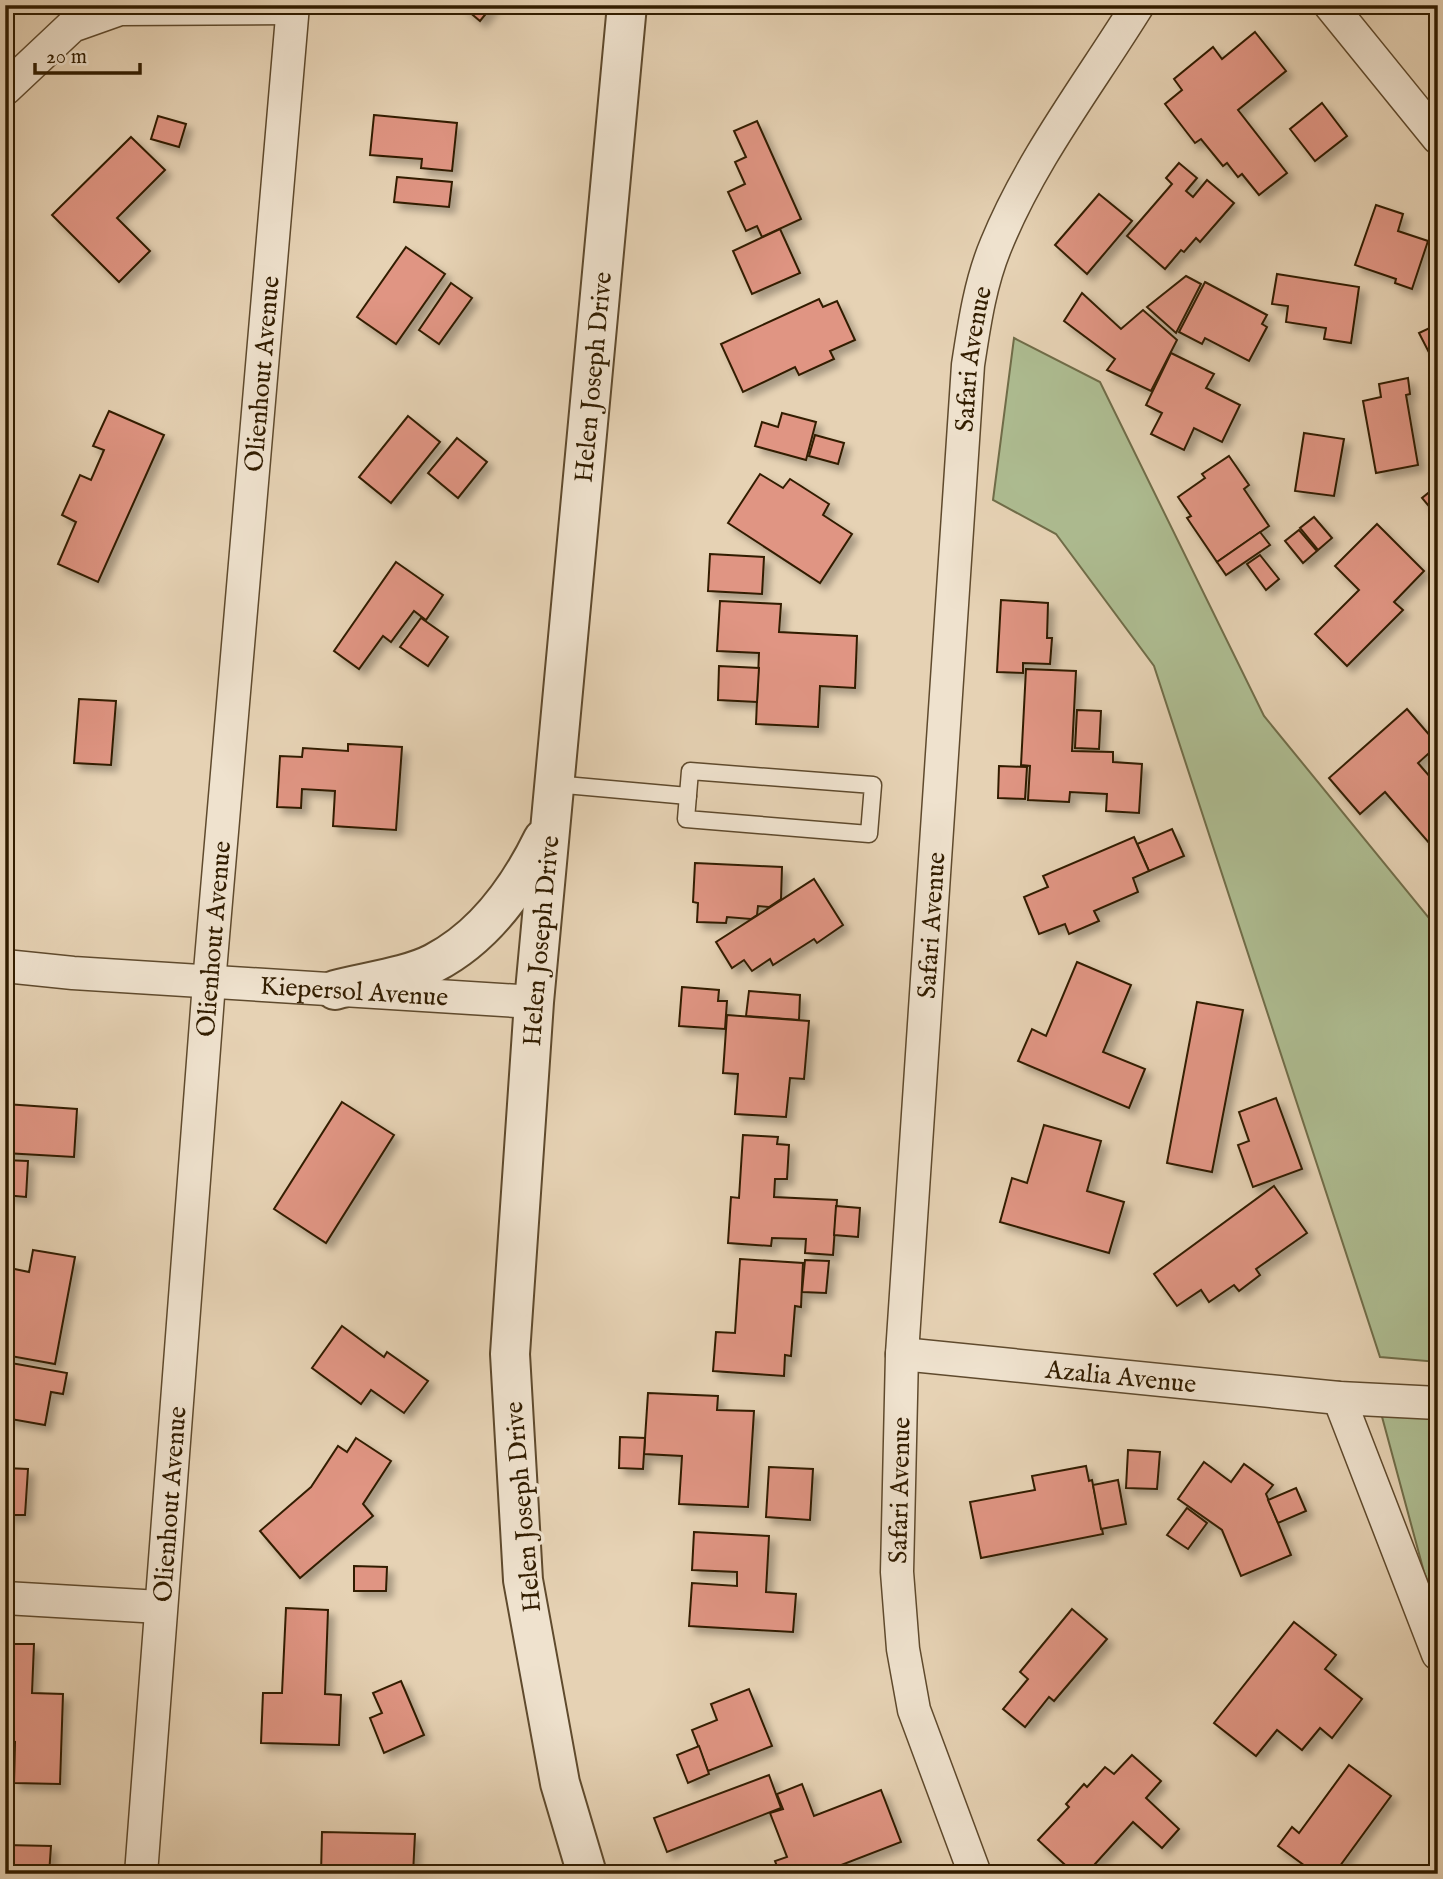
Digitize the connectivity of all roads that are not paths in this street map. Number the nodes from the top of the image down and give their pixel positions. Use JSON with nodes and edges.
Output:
{"nodes":[{"id":1,"x":627,"y":5,"type":"edge"},
{"id":2,"x":1138,"y":5,"type":"edge"},
{"id":3,"x":1330,"y":5,"type":"edge"},
{"id":4,"x":293,"y":6,"type":"edge"},
{"id":5,"x":5,"y":89,"type":"edge"},
{"id":6,"x":1438,"y":138,"type":"edge"},
{"id":7,"x":554,"y":784,"type":"junction"},
{"id":8,"x":688,"y":796,"type":"junction"},
{"id":9,"x":551,"y":822,"type":"junction"},
{"id":10,"x":5,"y":966,"type":"edge"},
{"id":11,"x":209,"y":983,"type":"junction"},
{"id":12,"x":335,"y":990,"type":"junction"},
{"id":13,"x":534,"y":1002,"type":"junction"},
{"id":14,"x":902,"y":1354,"type":"junction"},
{"id":15,"x":1339,"y":1398,"type":"junction"},
{"id":16,"x":1438,"y":1403,"type":"edge"},
{"id":17,"x":5,"y":1598,"type":"edge"},
{"id":18,"x":160,"y":1607,"type":"junction"},
{"id":19,"x":1438,"y":1654,"type":"edge"},
{"id":20,"x":141,"y":1874,"type":"edge"},
{"id":21,"x":587,"y":1874,"type":"edge"},
{"id":22,"x":975,"y":1874,"type":"edge"}],
"edges":[{"from":1,"to":7,"type":"street","name":"Helen Joseph Drive"},
{"from":2,"to":14,"type":"street","name":"Safari Avenue"},
{"from":3,"to":6,"type":"street"},
{"from":4,"to":5,"type":"street"},
{"from":4,"to":11,"type":"street","name":"Olienhout Avenue"},
{"from":7,"to":8,"type":"lane"},
{"from":7,"to":9,"type":"street","name":"Helen Joseph Drive"},
{"from":8,"to":8,"type":"lane"},
{"from":9,"to":12,"type":"street"},
{"from":9,"to":13,"type":"street","name":"Helen Joseph Drive"},
{"from":10,"to":11,"type":"street","name":"Kiepersol Avenue"},
{"from":11,"to":12,"type":"street","name":"Kiepersol Avenue"},
{"from":11,"to":18,"type":"street","name":"Olienhout Avenue"},
{"from":12,"to":13,"type":"street","name":"Kiepersol Avenue"},
{"from":13,"to":21,"type":"street","name":"Helen Joseph Drive"},
{"from":14,"to":15,"type":"street","name":"Azalia Avenue"},
{"from":14,"to":22,"type":"street","name":"Safari Avenue"},
{"from":15,"to":16,"type":"street","name":"Azalia Avenue"},
{"from":15,"to":19,"type":"street"},
{"from":17,"to":18,"type":"street"},
{"from":18,"to":20,"type":"street","name":"Olienhout Avenue"}]}
